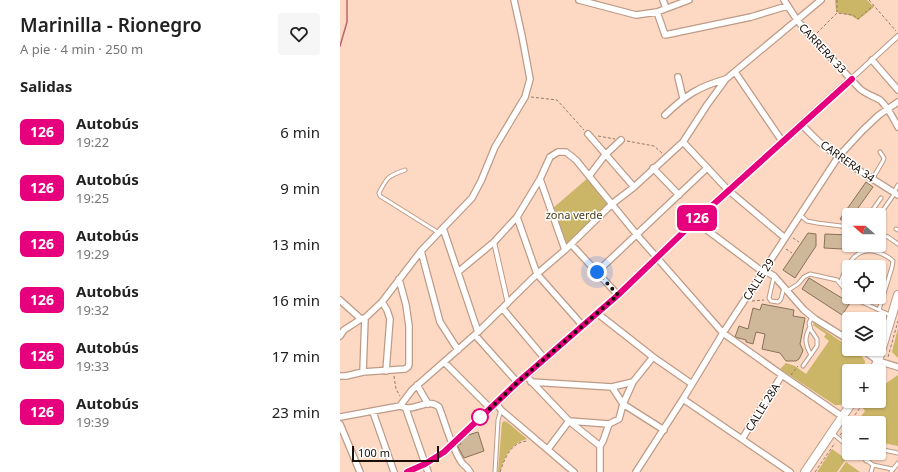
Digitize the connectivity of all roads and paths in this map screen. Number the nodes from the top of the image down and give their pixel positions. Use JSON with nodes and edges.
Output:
{"nodes":[{"id":1,"x":514,"y":0,"type":"edge"},
{"id":2,"x":579,"y":0,"type":"edge"},
{"id":3,"x":663,"y":0,"type":"edge"},
{"id":4,"x":689,"y":0,"type":"edge"},
{"id":5,"x":784,"y":0,"type":"edge"},
{"id":6,"x":821,"y":0,"type":"edge"},
{"id":7,"x":837,"y":0,"type":"edge"},
{"id":8,"x":869,"y":0,"type":"edge"},
{"id":9,"x":874,"y":5,"type":"junction"},
{"id":10,"x":787,"y":6,"type":"junction"},
{"id":11,"x":666,"y":8,"type":"junction"},
{"id":12,"x":657,"y":12,"type":"junction"},
{"id":13,"x":837,"y":13,"type":"junction"},
{"id":14,"x":797,"y":20,"type":"junction"},
{"id":15,"x":898,"y":32,"type":"edge"},
{"id":16,"x":898,"y":36,"type":"edge"},
{"id":17,"x":813,"y":38,"type":"junction"},
{"id":18,"x":872,"y":60,"type":"junction"},
{"id":19,"x":735,"y":72,"type":"junction"},
{"id":20,"x":678,"y":77,"type":"dead end"},
{"id":21,"x":726,"y":79,"type":"junction"},
{"id":22,"x":852,"y":79,"type":"junction"},
{"id":23,"x":898,"y":90,"type":"edge"},
{"id":24,"x":525,"y":97,"type":"junction"},
{"id":25,"x":683,"y":98,"type":"junction"},
{"id":26,"x":898,"y":102,"type":"edge"},
{"id":27,"x":887,"y":109,"type":"junction"},
{"id":28,"x":665,"y":115,"type":"dead end"},
{"id":29,"x":801,"y":124,"type":"junction"},
{"id":30,"x":898,"y":128,"type":"edge"},
{"id":31,"x":588,"y":134,"type":"junction"},
{"id":32,"x":621,"y":140,"type":"junction"},
{"id":33,"x":782,"y":141,"type":"junction"},
{"id":34,"x":683,"y":142,"type":"junction"},
{"id":35,"x":880,"y":152,"type":"dead end"},
{"id":36,"x":605,"y":155,"type":"junction"},
{"id":37,"x":667,"y":157,"type":"junction"},
{"id":38,"x":838,"y":158,"type":"junction"},
{"id":39,"x":653,"y":168,"type":"junction"},
{"id":40,"x":707,"y":168,"type":"junction"},
{"id":41,"x":405,"y":170,"type":"dead end"},
{"id":42,"x":589,"y":176,"type":"junction"},
{"id":43,"x":872,"y":178,"type":"junction"},
{"id":44,"x":540,"y":179,"type":"junction"},
{"id":45,"x":898,"y":186,"type":"edge"},
{"id":46,"x":634,"y":187,"type":"junction"},
{"id":47,"x":728,"y":190,"type":"junction"},
{"id":48,"x":896,"y":193,"type":"edge"},
{"id":49,"x":679,"y":195,"type":"junction"},
{"id":50,"x":881,"y":198,"type":"dead end"},
{"id":51,"x":612,"y":204,"type":"junction"},
{"id":52,"x":874,"y":208,"type":"edge"},
{"id":53,"x":885,"y":208,"type":"edge"},
{"id":54,"x":800,"y":215,"type":"junction"},
{"id":55,"x":517,"y":217,"type":"junction"},
{"id":56,"x":695,"y":221,"type":"junction"},
{"id":57,"x":842,"y":226,"type":"edge"},
{"id":58,"x":441,"y":231,"type":"junction"},
{"id":59,"x":637,"y":235,"type":"junction"},
{"id":60,"x":886,"y":237,"type":"edge"},
{"id":61,"x":785,"y":238,"type":"junction"},
{"id":62,"x":793,"y":238,"type":"dead end"},
{"id":63,"x":494,"y":242,"type":"junction"},
{"id":64,"x":799,"y":242,"type":"dead end"},
{"id":65,"x":571,"y":244,"type":"junction"},
{"id":66,"x":898,"y":244,"type":"edge"},
{"id":67,"x":786,"y":249,"type":"dead end"},
{"id":68,"x":565,"y":250,"type":"junction"},
{"id":69,"x":421,"y":251,"type":"junction"},
{"id":70,"x":862,"y":252,"type":"edge"},
{"id":71,"x":876,"y":252,"type":"edge"},
{"id":72,"x":792,"y":253,"type":"dead end"},
{"id":73,"x":657,"y":258,"type":"junction"},
{"id":74,"x":458,"y":272,"type":"junction"},
{"id":75,"x":597,"y":272,"type":"junction"},
{"id":76,"x":763,"y":272,"type":"junction"},
{"id":77,"x":537,"y":274,"type":"junction"},
{"id":78,"x":774,"y":276,"type":"junction"},
{"id":79,"x":399,"y":279,"type":"junction"},
{"id":80,"x":840,"y":283,"type":"junction"},
{"id":81,"x":842,"y":286,"type":"edge"},
{"id":82,"x":785,"y":289,"type":"junction"},
{"id":83,"x":618,"y":295,"type":"junction"},
{"id":84,"x":898,"y":295,"type":"edge"},
{"id":85,"x":340,"y":300,"type":"edge"},
{"id":86,"x":764,"y":300,"type":"dead end"},
{"id":87,"x":749,"y":301,"type":"dead end"},
{"id":88,"x":382,"y":302,"type":"junction"},
{"id":89,"x":508,"y":304,"type":"junction"},
{"id":90,"x":867,"y":304,"type":"edge"},
{"id":91,"x":502,"y":309,"type":"junction"},
{"id":92,"x":879,"y":310,"type":"junction"},
{"id":93,"x":597,"y":314,"type":"junction"},
{"id":94,"x":812,"y":316,"type":"junction"},
{"id":95,"x":363,"y":318,"type":"junction"},
{"id":96,"x":895,"y":318,"type":"edge"},
{"id":97,"x":583,"y":326,"type":"junction"},
{"id":98,"x":810,"y":327,"type":"junction"},
{"id":99,"x":723,"y":333,"type":"junction"},
{"id":100,"x":476,"y":334,"type":"junction"},
{"id":101,"x":842,"y":335,"type":"edge"},
{"id":102,"x":340,"y":336,"type":"edge"},
{"id":103,"x":458,"y":350,"type":"junction"},
{"id":104,"x":811,"y":355,"type":"junction"},
{"id":105,"x":889,"y":355,"type":"dead end"},
{"id":106,"x":872,"y":356,"type":"edge"},
{"id":107,"x":653,"y":357,"type":"junction"},
{"id":108,"x":545,"y":359,"type":"junction"},
{"id":109,"x":878,"y":360,"type":"junction"},
{"id":110,"x":444,"y":362,"type":"junction"},
{"id":111,"x":876,"y":364,"type":"edge"},
{"id":112,"x":798,"y":366,"type":"dead end"},
{"id":113,"x":803,"y":366,"type":"dead end"},
{"id":114,"x":898,"y":367,"type":"edge"},
{"id":115,"x":386,"y":370,"type":"junction"},
{"id":116,"x":393,"y":370,"type":"junction"},
{"id":117,"x":362,"y":372,"type":"junction"},
{"id":118,"x":782,"y":375,"type":"junction"},
{"id":119,"x":340,"y":376,"type":"edge"},
{"id":120,"x":525,"y":376,"type":"junction"},
{"id":121,"x":790,"y":377,"type":"dead end"},
{"id":122,"x":518,"y":382,"type":"junction"},
{"id":123,"x":531,"y":382,"type":"junction"},
{"id":124,"x":633,"y":382,"type":"junction"},
{"id":125,"x":692,"y":384,"type":"junction"},
{"id":126,"x":417,"y":385,"type":"junction"},
{"id":127,"x":612,"y":387,"type":"junction"},
{"id":128,"x":409,"y":393,"type":"junction"},
{"id":129,"x":683,"y":399,"type":"junction"},
{"id":130,"x":428,"y":404,"type":"junction"},
{"id":131,"x":496,"y":404,"type":"junction"},
{"id":132,"x":623,"y":404,"type":"junction"},
{"id":133,"x":400,"y":406,"type":"junction"},
{"id":134,"x":406,"y":408,"type":"junction"},
{"id":135,"x":490,"y":408,"type":"junction"},
{"id":136,"x":501,"y":410,"type":"junction"},
{"id":137,"x":373,"y":412,"type":"junction"},
{"id":138,"x":842,"y":416,"type":"edge"},
{"id":139,"x":340,"y":417,"type":"edge"},
{"id":140,"x":842,"y":419,"type":"edge"},
{"id":141,"x":569,"y":421,"type":"junction"},
{"id":142,"x":340,"y":424,"type":"edge"},
{"id":143,"x":609,"y":424,"type":"junction"},
{"id":144,"x":664,"y":430,"type":"junction"},
{"id":145,"x":842,"y":430,"type":"edge"},
{"id":146,"x":835,"y":436,"type":"junction"},
{"id":147,"x":742,"y":439,"type":"junction"},
{"id":148,"x":529,"y":440,"type":"dead end"},
{"id":149,"x":842,"y":442,"type":"edge"},
{"id":150,"x":452,"y":444,"type":"junction"},
{"id":151,"x":600,"y":446,"type":"junction"},
{"id":152,"x":548,"y":449,"type":"junction"},
{"id":153,"x":886,"y":450,"type":"edge"},
{"id":154,"x":898,"y":453,"type":"edge"},
{"id":155,"x":866,"y":460,"type":"edge"},
{"id":156,"x":898,"y":463,"type":"edge"},
{"id":157,"x":425,"y":464,"type":"junction"},
{"id":158,"x":873,"y":465,"type":"junction"},
{"id":159,"x":892,"y":471,"type":"edge"},
{"id":160,"x":360,"y":472,"type":"edge"},
{"id":161,"x":394,"y":472,"type":"edge"},
{"id":162,"x":407,"y":472,"type":"edge"},
{"id":163,"x":428,"y":472,"type":"edge"},
{"id":164,"x":470,"y":472,"type":"edge"},
{"id":165,"x":495,"y":472,"type":"edge"},
{"id":166,"x":500,"y":472,"type":"edge"},
{"id":167,"x":574,"y":472,"type":"edge"},
{"id":168,"x":600,"y":472,"type":"edge"},
{"id":169,"x":636,"y":472,"type":"edge"},
{"id":170,"x":790,"y":472,"type":"edge"},
{"id":171,"x":805,"y":472,"type":"edge"},
{"id":172,"x":815,"y":472,"type":"edge"},
{"id":173,"x":871,"y":472,"type":"edge"}],
"edges":[{"from":1,"to":24,"type":"street"},
{"from":2,"to":12,"type":"street"},
{"from":3,"to":11,"type":"street"},
{"from":4,"to":11,"type":"street"},
{"from":5,"to":10,"type":"street","name":"CARRERA 33"},
{"from":6,"to":14,"type":"street"},
{"from":7,"to":13,"type":"path"},
{"from":8,"to":9,"type":"path"},
{"from":9,"to":13,"type":"path"},
{"from":9,"to":15,"type":"path"},
{"from":10,"to":12,"type":"street"},
{"from":10,"to":14,"type":"street","name":"CARRERA 33"},
{"from":11,"to":12,"type":"street"},
{"from":13,"to":17,"type":"path"},
{"from":14,"to":17,"type":"street","name":"CARRERA 33"},
{"from":14,"to":19,"type":"street"},
{"from":16,"to":18,"type":"street"},
{"from":17,"to":22,"type":"street","name":"CARRERA 33"},
{"from":18,"to":22,"type":"street"},
{"from":18,"to":23,"type":"street"},
{"from":19,"to":21,"type":"street"},
{"from":19,"to":33,"type":"street"},
{"from":20,"to":25,"type":"street"},
{"from":21,"to":25,"type":"street"},
{"from":21,"to":34,"type":"street"},
{"from":22,"to":27,"type":"street","name":"CARRERA 33"},
{"from":22,"to":29,"type":"street"},
{"from":24,"to":31,"type":"path"},
{"from":24,"to":58,"type":"street"},
{"from":25,"to":28,"type":"street"},
{"from":26,"to":27,"type":"street","name":"CALLE 29"},
{"from":27,"to":30,"type":"street","name":"CARRERA 33"},
{"from":27,"to":38,"type":"street","name":"CALLE 29"},
{"from":29,"to":33,"type":"street"},
{"from":29,"to":38,"type":"street","name":"CARRERA 34"},
{"from":31,"to":32,"type":"path"},
{"from":31,"to":36,"type":"street"},
{"from":32,"to":36,"type":"street"},
{"from":32,"to":37,"type":"path"},
{"from":33,"to":47,"type":"street"},
{"from":34,"to":37,"type":"street"},
{"from":34,"to":40,"type":"street"},
{"from":35,"to":43,"type":"lane"},
{"from":36,"to":42,"type":"street"},
{"from":36,"to":46,"type":"street"},
{"from":37,"to":39,"type":"street"},
{"from":38,"to":43,"type":"street","name":"CARRERA 34"},
{"from":38,"to":54,"type":"street","name":"CALLE 29"},
{"from":39,"to":46,"type":"street"},
{"from":39,"to":49,"type":"street"},
{"from":40,"to":47,"type":"street"},
{"from":40,"to":49,"type":"street"},
{"from":41,"to":58,"type":"lane"},
{"from":42,"to":44,"type":"street"},
{"from":42,"to":51,"type":"street"},
{"from":43,"to":48,"type":"street","name":"CARRERA 34"},
{"from":44,"to":55,"type":"street"},
{"from":44,"to":68,"type":"street"},
{"from":45,"to":48,"type":"lane"},
{"from":46,"to":51,"type":"street"},
{"from":47,"to":56,"type":"street"},
{"from":47,"to":61,"type":"street"},
{"from":48,"to":53,"type":"lane"},
{"from":49,"to":59,"type":"street"},
{"from":50,"to":52,"type":"lane"},
{"from":51,"to":59,"type":"street"},
{"from":51,"to":65,"type":"street"},
{"from":54,"to":57,"type":"lane"},
{"from":54,"to":61,"type":"street","name":"CALLE 29"},
{"from":55,"to":63,"type":"street"},
{"from":55,"to":77,"type":"street"},
{"from":56,"to":73,"type":"street"},
{"from":56,"to":76,"type":"street"},
{"from":58,"to":69,"type":"street"},
{"from":58,"to":74,"type":"street"},
{"from":59,"to":73,"type":"street"},
{"from":59,"to":75,"type":"street"},
{"from":60,"to":66,"type":"lane"},
{"from":61,"to":76,"type":"street","name":"CALLE 29"},
{"from":62,"to":64,"type":"path"},
{"from":63,"to":74,"type":"street"},
{"from":63,"to":89,"type":"street"},
{"from":65,"to":68,"type":"street"},
{"from":65,"to":75,"type":"street"},
{"from":67,"to":72,"type":"path"},
{"from":68,"to":77,"type":"street"},
{"from":69,"to":79,"type":"street"},
{"from":69,"to":103,"type":"street"},
{"from":70,"to":80,"type":"lane"},
{"from":71,"to":92,"type":"lane"},
{"from":73,"to":83,"type":"street"},
{"from":73,"to":99,"type":"street"},
{"from":74,"to":100,"type":"street"},
{"from":75,"to":83,"type":"street"},
{"from":76,"to":78,"type":"street"},
{"from":76,"to":99,"type":"street","name":"CALLE 29"},
{"from":77,"to":89,"type":"street"},
{"from":77,"to":97,"type":"street"},
{"from":78,"to":82,"type":"street"},
{"from":78,"to":82,"type":"lane"},
{"from":79,"to":88,"type":"street"},
{"from":79,"to":116,"type":"street"},
{"from":80,"to":81,"type":"lane"},
{"from":80,"to":82,"type":"lane"},
{"from":82,"to":94,"type":"street"},
{"from":83,"to":93,"type":"street"},
{"from":84,"to":96,"type":"main road"},
{"from":85,"to":95,"type":"street"},
{"from":86,"to":87,"type":"path"},
{"from":88,"to":95,"type":"street"},
{"from":88,"to":115,"type":"street"},
{"from":89,"to":91,"type":"street"},
{"from":90,"to":92,"type":"lane"},
{"from":91,"to":100,"type":"street"},
{"from":91,"to":108,"type":"street"},
{"from":92,"to":96,"type":"lane"},
{"from":93,"to":97,"type":"street"},
{"from":93,"to":107,"type":"street"},
{"from":94,"to":98,"type":"lane"},
{"from":94,"to":101,"type":"street"},
{"from":95,"to":102,"type":"street"},
{"from":95,"to":117,"type":"street"},
{"from":96,"to":105,"type":"path"},
{"from":96,"to":109,"type":"main road"},
{"from":97,"to":108,"type":"street"},
{"from":98,"to":104,"type":"lane"},
{"from":98,"to":104,"type":"lane"},
{"from":99,"to":118,"type":"street"},
{"from":99,"to":125,"type":"street","name":"CALLE 29"},
{"from":100,"to":103,"type":"street"},
{"from":100,"to":122,"type":"street"},
{"from":103,"to":110,"type":"street"},
{"from":104,"to":113,"type":"lane"},
{"from":106,"to":109,"type":"street"},
{"from":107,"to":124,"type":"street"},
{"from":107,"to":125,"type":"street"},
{"from":108,"to":120,"type":"street"},
{"from":109,"to":111,"type":"main road"},
{"from":109,"to":114,"type":"street"},
{"from":110,"to":126,"type":"street"},
{"from":110,"to":135,"type":"street"},
{"from":112,"to":121,"type":"path"},
{"from":115,"to":116,"type":"street"},
{"from":115,"to":117,"type":"street"},
{"from":116,"to":128,"type":"path"},
{"from":117,"to":119,"type":"street"},
{"from":118,"to":138,"type":"street"},
{"from":118,"to":147,"type":"street","name":"CALLE 28A"},
{"from":120,"to":122,"type":"street"},
{"from":120,"to":123,"type":"street"},
{"from":122,"to":131,"type":"street"},
{"from":123,"to":127,"type":"street"},
{"from":123,"to":141,"type":"street"},
{"from":124,"to":127,"type":"street"},
{"from":124,"to":132,"type":"street"},
{"from":125,"to":129,"type":"street","name":"CALLE 29"},
{"from":126,"to":128,"type":"street"},
{"from":126,"to":130,"type":"street"},
{"from":127,"to":132,"type":"street"},
{"from":128,"to":133,"type":"street"},
{"from":129,"to":144,"type":"street","name":"CALLE 29"},
{"from":129,"to":147,"type":"street"},
{"from":130,"to":134,"type":"street"},
{"from":130,"to":150,"type":"street"},
{"from":131,"to":135,"type":"street"},
{"from":131,"to":136,"type":"street"},
{"from":132,"to":143,"type":"street"},
{"from":132,"to":144,"type":"street"},
{"from":133,"to":134,"type":"street"},
{"from":133,"to":137,"type":"street"},
{"from":134,"to":157,"type":"street"},
{"from":135,"to":150,"type":"street"},
{"from":136,"to":152,"type":"street"},
{"from":136,"to":165,"type":"lane"},
{"from":137,"to":139,"type":"street"},
{"from":137,"to":161,"type":"street"},
{"from":140,"to":146,"type":"main road"},
{"from":141,"to":143,"type":"street"},
{"from":141,"to":151,"type":"street"},
{"from":141,"to":152,"type":"street"},
{"from":142,"to":160,"type":"street"},
{"from":143,"to":151,"type":"street"},
{"from":144,"to":169,"type":"street","name":"CALLE 29"},
{"from":145,"to":146,"type":"path"},
{"from":146,"to":149,"type":"lane"},
{"from":146,"to":171,"type":"main road"},
{"from":146,"to":172,"type":"path"},
{"from":147,"to":170,"type":"street"},
{"from":148,"to":166,"type":"path"},
{"from":150,"to":157,"type":"street"},
{"from":150,"to":164,"type":"street"},
{"from":151,"to":168,"type":"street"},
{"from":152,"to":167,"type":"street"},
{"from":153,"to":154,"type":"lane"},
{"from":155,"to":158,"type":"lane"},
{"from":156,"to":159,"type":"lane"},
{"from":157,"to":162,"type":"street"},
{"from":157,"to":163,"type":"street"},
{"from":158,"to":159,"type":"lane"},
{"from":158,"to":173,"type":"lane"}]}
